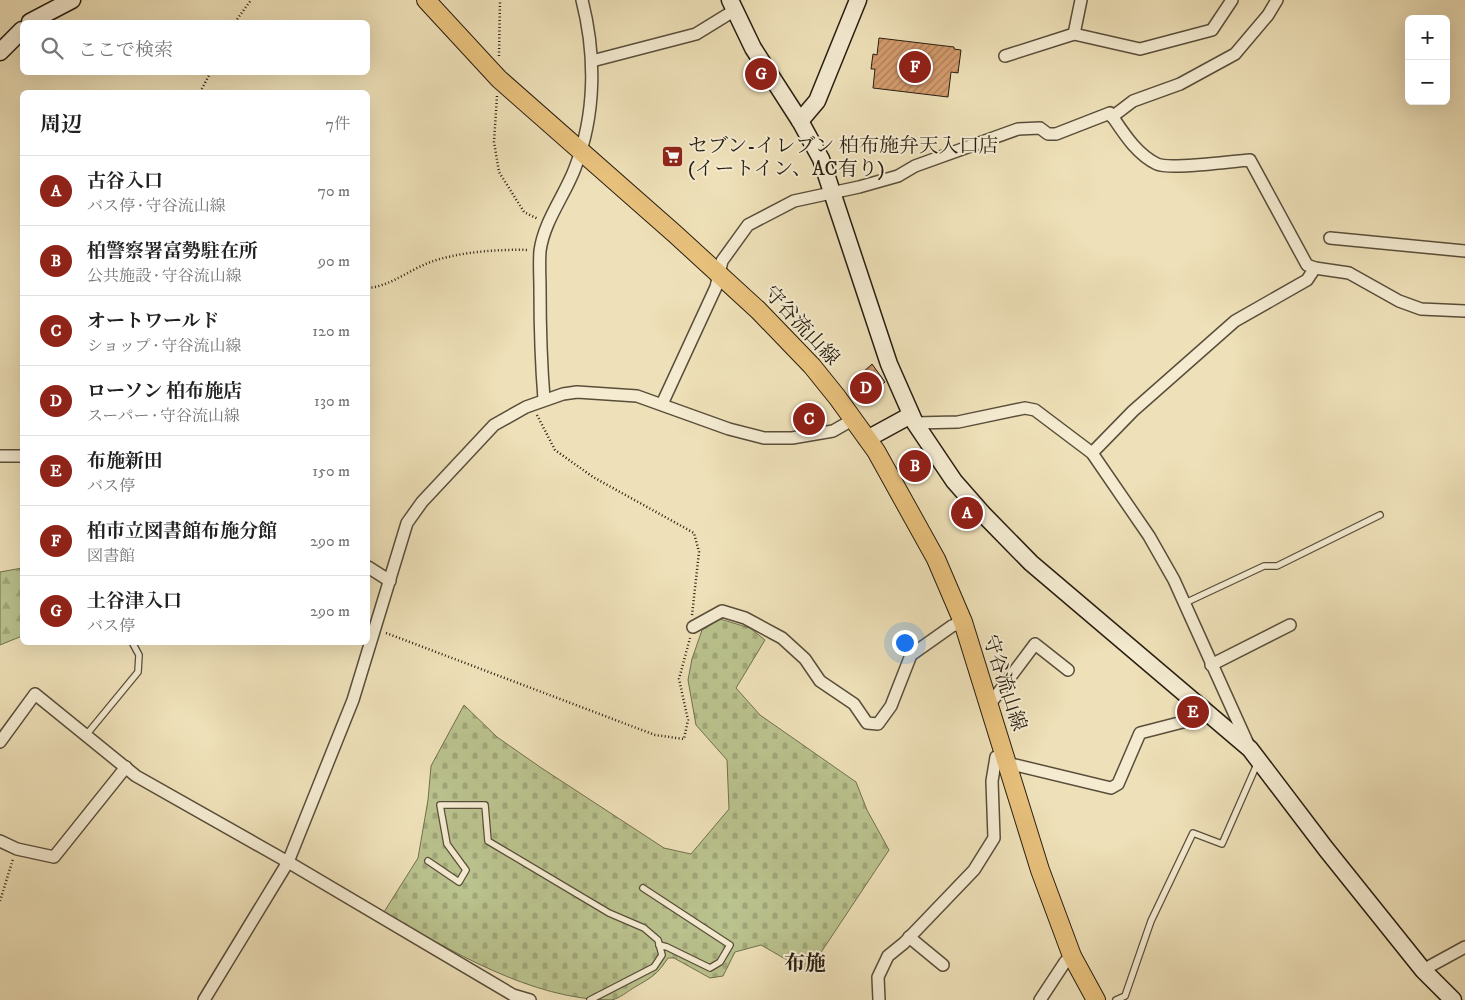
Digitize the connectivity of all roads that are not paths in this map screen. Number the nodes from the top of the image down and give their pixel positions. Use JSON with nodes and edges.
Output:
{"nodes":[{"id":1,"x":72,"y":0,"type":"edge"},
{"id":2,"x":426,"y":0,"type":"edge"},
{"id":3,"x":582,"y":0,"type":"edge"},
{"id":4,"x":858,"y":0,"type":"edge"},
{"id":5,"x":1081,"y":0,"type":"edge"},
{"id":6,"x":1232,"y":0,"type":"edge"},
{"id":7,"x":1276,"y":0,"type":"edge"},
{"id":8,"x":732,"y":5,"type":"edge"},
{"id":9,"x":34,"y":20,"type":"edge"},
{"id":10,"x":20,"y":32,"type":"edge"},
{"id":11,"x":1074,"y":34,"type":"junction"},
{"id":12,"x":0,"y":52,"type":"edge"},
{"id":13,"x":1005,"y":56,"type":"dead end"},
{"id":14,"x":592,"y":61,"type":"junction"},
{"id":15,"x":1112,"y":117,"type":"junction"},
{"id":16,"x":800,"y":121,"type":"junction"},
{"id":17,"x":580,"y":151,"type":"junction"},
{"id":18,"x":832,"y":193,"type":"junction"},
{"id":19,"x":1330,"y":238,"type":"dead end"},
{"id":20,"x":1465,"y":251,"type":"edge"},
{"id":21,"x":1315,"y":268,"type":"junction"},
{"id":22,"x":719,"y":274,"type":"junction"},
{"id":23,"x":1465,"y":311,"type":"edge"},
{"id":24,"x":544,"y":399,"type":"junction"},
{"id":25,"x":662,"y":404,"type":"junction"},
{"id":26,"x":854,"y":419,"type":"junction"},
{"id":27,"x":913,"y":419,"type":"junction"},
{"id":28,"x":867,"y":439,"type":"junction"},
{"id":29,"x":1092,"y":453,"type":"junction"},
{"id":30,"x":0,"y":456,"type":"edge"},
{"id":31,"x":20,"y":456,"type":"edge"},
{"id":32,"x":1380,"y":515,"type":"dead end"},
{"id":33,"x":370,"y":568,"type":"edge"},
{"id":34,"x":390,"y":581,"type":"junction"},
{"id":35,"x":1185,"y":604,"type":"junction"},
{"id":36,"x":963,"y":622,"type":"junction"},
{"id":37,"x":1290,"y":625,"type":"dead end"},
{"id":38,"x":694,"y":627,"type":"road end"},
{"id":39,"x":134,"y":645,"type":"edge"},
{"id":40,"x":1211,"y":665,"type":"junction"},
{"id":41,"x":1068,"y":670,"type":"dead end"},
{"id":42,"x":990,"y":704,"type":"junction"},
{"id":43,"x":1210,"y":715,"type":"junction"},
{"id":44,"x":87,"y":734,"type":"junction"},
{"id":45,"x":0,"y":742,"type":"edge"},
{"id":46,"x":1255,"y":754,"type":"junction"},
{"id":47,"x":1006,"y":759,"type":"junction"},
{"id":48,"x":126,"y":767,"type":"junction"},
{"id":49,"x":0,"y":841,"type":"edge"},
{"id":50,"x":428,"y":861,"type":"dead end"},
{"id":51,"x":288,"y":862,"type":"junction"},
{"id":52,"x":643,"y":888,"type":"dead end"},
{"id":53,"x":909,"y":937,"type":"junction"},
{"id":54,"x":659,"y":945,"type":"junction"},
{"id":55,"x":1465,"y":947,"type":"edge"},
{"id":56,"x":1072,"y":956,"type":"junction"},
{"id":57,"x":943,"y":965,"type":"dead end"},
{"id":58,"x":1423,"y":970,"type":"junction"},
{"id":59,"x":204,"y":1000,"type":"edge"},
{"id":60,"x":530,"y":1000,"type":"edge"},
{"id":61,"x":590,"y":1000,"type":"edge"},
{"id":62,"x":879,"y":1000,"type":"edge"},
{"id":63,"x":1040,"y":1000,"type":"edge"},
{"id":64,"x":1096,"y":1000,"type":"edge"},
{"id":65,"x":1116,"y":1000,"type":"edge"},
{"id":66,"x":1453,"y":1000,"type":"edge"}],
"edges":[{"from":1,"to":9,"type":"street"},
{"from":2,"to":17,"type":"main road","name":"守谷流山線"},
{"from":3,"to":14,"type":"street"},
{"from":4,"to":16,"type":"street"},
{"from":5,"to":11,"type":"street"},
{"from":6,"to":11,"type":"street"},
{"from":7,"to":15,"type":"street"},
{"from":8,"to":14,"type":"street"},
{"from":8,"to":16,"type":"street"},
{"from":10,"to":12,"type":"street"},
{"from":11,"to":13,"type":"street"},
{"from":14,"to":17,"type":"street"},
{"from":15,"to":18,"type":"street"},
{"from":15,"to":21,"type":"street"},
{"from":16,"to":18,"type":"street"},
{"from":17,"to":22,"type":"main road","name":"守谷流山線"},
{"from":17,"to":24,"type":"street"},
{"from":18,"to":22,"type":"street"},
{"from":18,"to":27,"type":"street"},
{"from":19,"to":20,"type":"street"},
{"from":21,"to":23,"type":"street"},
{"from":21,"to":29,"type":"street"},
{"from":22,"to":25,"type":"street"},
{"from":22,"to":26,"type":"main road","name":"守谷流山線"},
{"from":24,"to":25,"type":"street"},
{"from":24,"to":34,"type":"street"},
{"from":25,"to":26,"type":"street"},
{"from":26,"to":28,"type":"main road","name":"守谷流山線"},
{"from":27,"to":28,"type":"street"},
{"from":27,"to":29,"type":"street"},
{"from":27,"to":43,"type":"street"},
{"from":28,"to":36,"type":"main road","name":"守谷流山線"},
{"from":29,"to":35,"type":"street"},
{"from":30,"to":31,"type":"street"},
{"from":32,"to":35,"type":"lane"},
{"from":33,"to":34,"type":"street"},
{"from":34,"to":51,"type":"street"},
{"from":35,"to":40,"type":"street"},
{"from":36,"to":38,"type":"street"},
{"from":36,"to":42,"type":"main road","name":"守谷流山線"},
{"from":37,"to":40,"type":"street"},
{"from":39,"to":44,"type":"lane"},
{"from":40,"to":46,"type":"street"},
{"from":41,"to":42,"type":"street"},
{"from":42,"to":47,"type":"main road","name":"守谷流山線"},
{"from":43,"to":46,"type":"street"},
{"from":43,"to":47,"type":"street"},
{"from":44,"to":45,"type":"street"},
{"from":44,"to":48,"type":"street"},
{"from":46,"to":58,"type":"street"},
{"from":46,"to":65,"type":"lane"},
{"from":47,"to":53,"type":"street"},
{"from":47,"to":56,"type":"main road","name":"守谷流山線"},
{"from":48,"to":49,"type":"street"},
{"from":48,"to":51,"type":"street"},
{"from":50,"to":54,"type":"lane"},
{"from":51,"to":59,"type":"street"},
{"from":51,"to":60,"type":"street"},
{"from":52,"to":54,"type":"lane"},
{"from":53,"to":57,"type":"street"},
{"from":53,"to":62,"type":"street"},
{"from":54,"to":61,"type":"lane"},
{"from":55,"to":58,"type":"street"},
{"from":56,"to":63,"type":"street"},
{"from":56,"to":64,"type":"main road","name":"守谷流山線"},
{"from":58,"to":66,"type":"street"}]}
